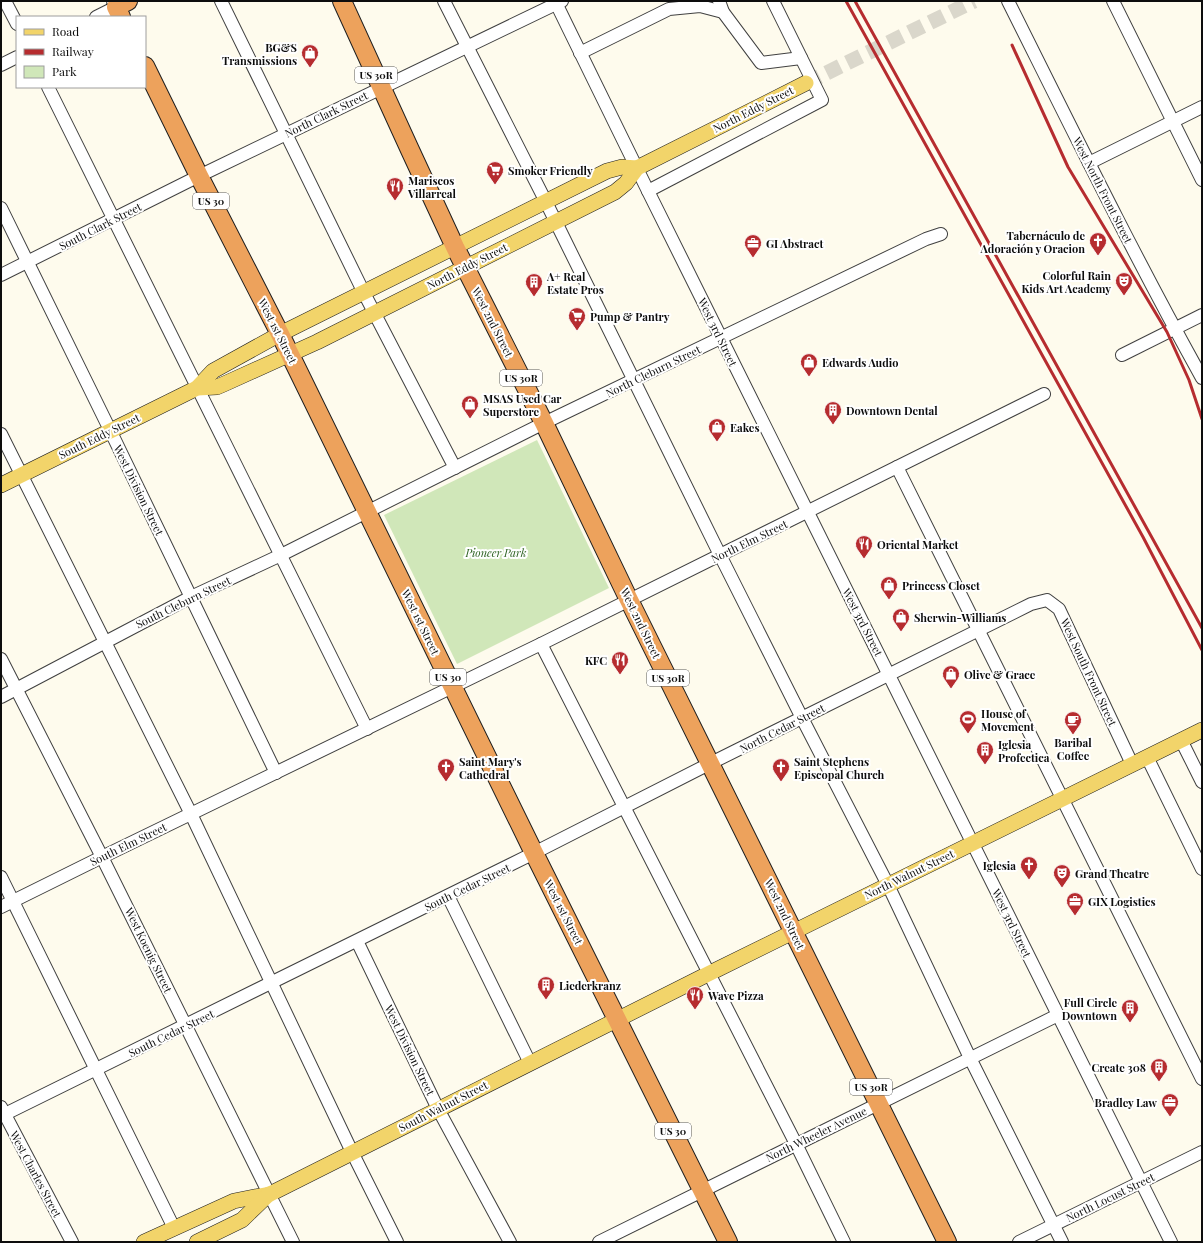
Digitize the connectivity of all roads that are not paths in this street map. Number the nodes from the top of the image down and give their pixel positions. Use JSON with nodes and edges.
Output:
{"nodes":[{"id":1,"x":5,"y":1,"type":"edge"},
{"id":2,"x":221,"y":1,"type":"edge"},
{"id":3,"x":342,"y":1,"type":"edge"},
{"id":4,"x":444,"y":1,"type":"edge"},
{"id":5,"x":773,"y":1,"type":"edge"},
{"id":6,"x":1113,"y":1,"type":"edge"},
{"id":7,"x":558,"y":2,"type":"edge"},
{"id":8,"x":1012,"y":2,"type":"edge"},
{"id":9,"x":120,"y":6,"type":"edge"},
{"id":10,"x":721,"y":6,"type":"edge"},
{"id":11,"x":98,"y":16,"type":"edge"},
{"id":12,"x":16,"y":22,"type":"edge"},
{"id":13,"x":467,"y":47,"type":"junction"},
{"id":14,"x":580,"y":53,"type":"junction"},
{"id":15,"x":16,"y":58,"type":"edge"},
{"id":16,"x":801,"y":58,"type":"junction"},
{"id":17,"x":1,"y":65,"type":"edge"},
{"id":18,"x":146,"y":68,"type":"edge"},
{"id":19,"x":806,"y":83,"type":"tunnel mouth"},
{"id":20,"x":382,"y":87,"type":"junction"},
{"id":21,"x":48,"y":88,"type":"edge"},
{"id":22,"x":1202,"y":107,"type":"edge"},
{"id":23,"x":1173,"y":122,"type":"junction"},
{"id":24,"x":286,"y":134,"type":"junction"},
{"id":25,"x":1089,"y":163,"type":"junction"},
{"id":26,"x":637,"y":168,"type":"junction"},
{"id":27,"x":199,"y":176,"type":"junction"},
{"id":28,"x":1202,"y":180,"type":"edge"},
{"id":29,"x":648,"y":191,"type":"junction"},
{"id":30,"x":546,"y":202,"type":"junction"},
{"id":31,"x":1,"y":208,"type":"edge"},
{"id":32,"x":113,"y":219,"type":"junction"},
{"id":33,"x":556,"y":222,"type":"junction"},
{"id":34,"x":941,"y":234,"type":"dead end"},
{"id":35,"x":455,"y":247,"type":"junction"},
{"id":36,"x":28,"y":262,"type":"junction"},
{"id":37,"x":466,"y":267,"type":"junction"},
{"id":38,"x":1,"y":275,"type":"edge"},
{"id":39,"x":364,"y":293,"type":"junction"},
{"id":40,"x":374,"y":313,"type":"junction"},
{"id":41,"x":1202,"y":315,"type":"edge"},
{"id":42,"x":1175,"y":329,"type":"junction"},
{"id":43,"x":280,"y":334,"type":"junction"},
{"id":44,"x":721,"y":338,"type":"junction"},
{"id":45,"x":289,"y":354,"type":"junction"},
{"id":46,"x":1122,"y":355,"type":"dead end"},
{"id":47,"x":1202,"y":378,"type":"edge"},
{"id":48,"x":634,"y":381,"type":"junction"},
{"id":49,"x":197,"y":388,"type":"junction"},
{"id":50,"x":1044,"y":394,"type":"dead end"},
{"id":51,"x":544,"y":423,"type":"junction"},
{"id":52,"x":110,"y":430,"type":"junction"},
{"id":53,"x":1,"y":434,"type":"edge"},
{"id":54,"x":897,"y":467,"type":"junction"},
{"id":55,"x":455,"y":468,"type":"junction"},
{"id":56,"x":21,"y":474,"type":"junction"},
{"id":57,"x":1,"y":484,"type":"edge"},
{"id":58,"x":367,"y":512,"type":"junction"},
{"id":59,"x":808,"y":512,"type":"junction"},
{"id":60,"x":281,"y":555,"type":"junction"},
{"id":61,"x":720,"y":555,"type":"junction"},
{"id":62,"x":191,"y":597,"type":"junction"},
{"id":63,"x":629,"y":600,"type":"junction"},
{"id":64,"x":1030,"y":604,"type":"joint"},
{"id":65,"x":978,"y":629,"type":"junction"},
{"id":66,"x":105,"y":642,"type":"junction"},
{"id":67,"x":541,"y":644,"type":"junction"},
{"id":68,"x":1,"y":660,"type":"edge"},
{"id":69,"x":889,"y":674,"type":"junction"},
{"id":70,"x":453,"y":687,"type":"junction"},
{"id":71,"x":16,"y":690,"type":"junction"},
{"id":72,"x":1,"y":697,"type":"edge"},
{"id":73,"x":802,"y":718,"type":"junction"},
{"id":74,"x":367,"y":729,"type":"junction"},
{"id":75,"x":1202,"y":730,"type":"edge"},
{"id":76,"x":1181,"y":740,"type":"junction"},
{"id":77,"x":1147,"y":757,"type":"junction"},
{"id":78,"x":711,"y":763,"type":"junction"},
{"id":79,"x":1132,"y":764,"type":"junction"},
{"id":80,"x":1199,"y":768,"type":"edge"},
{"id":81,"x":276,"y":772,"type":"junction"},
{"id":82,"x":1202,"y":782,"type":"edge"},
{"id":83,"x":1062,"y":799,"type":"junction"},
{"id":84,"x":625,"y":807,"type":"junction"},
{"id":85,"x":191,"y":814,"type":"junction"},
{"id":86,"x":973,"y":843,"type":"junction"},
{"id":87,"x":534,"y":853,"type":"junction"},
{"id":88,"x":102,"y":857,"type":"junction"},
{"id":89,"x":1202,"y":869,"type":"edge"},
{"id":90,"x":1,"y":877,"type":"edge"},
{"id":91,"x":888,"y":885,"type":"junction"},
{"id":92,"x":448,"y":896,"type":"junction"},
{"id":93,"x":13,"y":902,"type":"junction"},
{"id":94,"x":1,"y":907,"type":"edge"},
{"id":95,"x":793,"y":932,"type":"junction"},
{"id":96,"x":357,"y":941,"type":"junction"},
{"id":97,"x":710,"y":973,"type":"junction"},
{"id":98,"x":272,"y":983,"type":"junction"},
{"id":99,"x":1058,"y":1015,"type":"junction"},
{"id":100,"x":618,"y":1020,"type":"junction"},
{"id":101,"x":186,"y":1025,"type":"junction"},
{"id":102,"x":970,"y":1058,"type":"junction"},
{"id":103,"x":530,"y":1062,"type":"junction"},
{"id":104,"x":96,"y":1070,"type":"junction"},
{"id":105,"x":1202,"y":1079,"type":"edge"},
{"id":106,"x":879,"y":1103,"type":"junction"},
{"id":107,"x":438,"y":1109,"type":"junction"},
{"id":108,"x":2,"y":1112,"type":"edge"},
{"id":109,"x":796,"y":1144,"type":"junction"},
{"id":110,"x":352,"y":1152,"type":"junction"},
{"id":111,"x":1202,"y":1152,"type":"edge"},
{"id":112,"x":1141,"y":1183,"type":"junction"},
{"id":113,"x":703,"y":1190,"type":"junction"},
{"id":114,"x":270,"y":1194,"type":"junction"},
{"id":115,"x":1053,"y":1224,"type":"junction"},
{"id":116,"x":174,"y":1228,"type":"junction"},
{"id":117,"x":72,"y":1242,"type":"edge"},
{"id":118,"x":144,"y":1242,"type":"edge"},
{"id":119,"x":197,"y":1242,"type":"edge"},
{"id":120,"x":293,"y":1242,"type":"edge"},
{"id":121,"x":397,"y":1242,"type":"edge"},
{"id":122,"x":510,"y":1242,"type":"edge"},
{"id":123,"x":598,"y":1242,"type":"edge"},
{"id":124,"x":728,"y":1242,"type":"edge"},
{"id":125,"x":844,"y":1242,"type":"edge"},
{"id":126,"x":948,"y":1242,"type":"edge"},
{"id":127,"x":1019,"y":1242,"type":"edge"},
{"id":128,"x":1062,"y":1242,"type":"edge"},
{"id":129,"x":1171,"y":1242,"type":"edge"}],
"edges":[{"from":1,"to":12,"type":"street"},
{"from":2,"to":24,"type":"street"},
{"from":3,"to":20,"type":"highway","name":"West 2nd Street","number":"US 30R"},
{"from":4,"to":13,"type":"street"},
{"from":5,"to":16,"type":"street"},
{"from":6,"to":23,"type":"street"},
{"from":7,"to":13,"type":"street","name":"North Clark Street"},
{"from":7,"to":14,"type":"street","name":"West 3rd Street"},
{"from":8,"to":25,"type":"street","name":"West North Front Street"},
{"from":9,"to":11,"type":"street"},
{"from":10,"to":14,"type":"street"},
{"from":10,"to":16,"type":"street"},
{"from":13,"to":20,"type":"street","name":"North Clark Street"},
{"from":13,"to":30,"type":"street"},
{"from":14,"to":26,"type":"street","name":"West 3rd Street"},
{"from":15,"to":17,"type":"street"},
{"from":16,"to":29,"type":"street"},
{"from":18,"to":27,"type":"highway","name":"West 1st Street","number":"US 30"},
{"from":19,"to":26,"type":"main road","name":"North Eddy Street"},
{"from":20,"to":24,"type":"street","name":"North Clark Street"},
{"from":20,"to":35,"type":"highway","name":"West 2nd Street","number":"US 30R"},
{"from":21,"to":32,"type":"street"},
{"from":22,"to":23,"type":"street"},
{"from":23,"to":25,"type":"street"},
{"from":23,"to":28,"type":"street"},
{"from":24,"to":27,"type":"street","name":"North Clark Street"},
{"from":24,"to":39,"type":"street"},
{"from":25,"to":42,"type":"street","name":"West North Front Street"},
{"from":26,"to":29,"type":"street","name":"West 3rd Street"},
{"from":26,"to":30,"type":"main road","name":"North Eddy Street"},
{"from":26,"to":33,"type":"main road","name":"North Eddy Street"},
{"from":27,"to":32,"type":"street","name":"South Clark Street"},
{"from":27,"to":43,"type":"highway","name":"West 1st Street","number":"US 30"},
{"from":29,"to":44,"type":"street","name":"West 3rd Street"},
{"from":30,"to":33,"type":"street"},
{"from":30,"to":35,"type":"main road","name":"North Eddy Street"},
{"from":31,"to":36,"type":"street","name":"West Division Street"},
{"from":32,"to":36,"type":"street","name":"South Clark Street"},
{"from":32,"to":49,"type":"street"},
{"from":33,"to":37,"type":"main road","name":"North Eddy Street"},
{"from":33,"to":48,"type":"street"},
{"from":34,"to":44,"type":"street","name":"North Cleburn Street"},
{"from":35,"to":37,"type":"highway","name":"West 2nd Street","number":"US 30R"},
{"from":35,"to":39,"type":"main road","name":"North Eddy Street"},
{"from":36,"to":38,"type":"street","name":"South Clark Street"},
{"from":36,"to":52,"type":"street","name":"West Division Street"},
{"from":37,"to":40,"type":"main road","name":"North Eddy Street"},
{"from":37,"to":51,"type":"highway","name":"West 2nd Street","number":"US 30R"},
{"from":39,"to":40,"type":"street"},
{"from":39,"to":43,"type":"main road","name":"North Eddy Street"},
{"from":40,"to":45,"type":"main road","name":"North Eddy Street"},
{"from":40,"to":55,"type":"street"},
{"from":41,"to":42,"type":"street"},
{"from":42,"to":46,"type":"street"},
{"from":42,"to":47,"type":"street","name":"West North Front Street"},
{"from":43,"to":45,"type":"highway","name":"West 1st Street","number":"US 30"},
{"from":43,"to":49,"type":"main road","name":"South Eddy Street"},
{"from":44,"to":48,"type":"street","name":"North Cleburn Street"},
{"from":44,"to":59,"type":"street","name":"West 3rd Street"},
{"from":45,"to":49,"type":"main road","name":"South Eddy Street"},
{"from":45,"to":58,"type":"highway","name":"West 1st Street","number":"US 30"},
{"from":48,"to":51,"type":"street","name":"North Cleburn Street"},
{"from":48,"to":61,"type":"street"},
{"from":49,"to":52,"type":"main road","name":"South Eddy Street"},
{"from":49,"to":60,"type":"street"},
{"from":50,"to":54,"type":"street","name":"North Elm Street"},
{"from":51,"to":55,"type":"street","name":"North Cleburn Street"},
{"from":51,"to":63,"type":"highway","name":"West 2nd Street","number":"US 30R"},
{"from":52,"to":56,"type":"main road","name":"South Eddy Street"},
{"from":52,"to":62,"type":"street","name":"West Division Street"},
{"from":53,"to":56,"type":"street"},
{"from":54,"to":59,"type":"street","name":"North Elm Street"},
{"from":54,"to":65,"type":"street"},
{"from":55,"to":58,"type":"street","name":"North Cleburn Street"},
{"from":56,"to":57,"type":"main road","name":"South Eddy Street"},
{"from":56,"to":66,"type":"street"},
{"from":58,"to":60,"type":"street","name":"South Cleburn Street"},
{"from":58,"to":70,"type":"highway","name":"West 1st Street","number":"US 30"},
{"from":59,"to":61,"type":"street","name":"North Elm Street"},
{"from":59,"to":69,"type":"street","name":"West 3rd Street"},
{"from":60,"to":62,"type":"street","name":"South Cleburn Street"},
{"from":60,"to":74,"type":"street"},
{"from":61,"to":63,"type":"street","name":"North Elm Street"},
{"from":61,"to":73,"type":"street"},
{"from":62,"to":66,"type":"street","name":"South Cleburn Street"},
{"from":62,"to":81,"type":"street","name":"West Division Street"},
{"from":63,"to":67,"type":"street","name":"North Elm Street"},
{"from":63,"to":78,"type":"highway","name":"West 2nd Street","number":"US 30R"},
{"from":64,"to":65,"type":"street","name":"North Cedar Street"},
{"from":64,"to":79,"type":"street","name":"West South Front Street"},
{"from":65,"to":69,"type":"street","name":"North Cedar Street"},
{"from":65,"to":83,"type":"street"},
{"from":66,"to":71,"type":"street","name":"South Cleburn Street"},
{"from":66,"to":85,"type":"street"},
{"from":67,"to":70,"type":"street","name":"North Elm Street"},
{"from":67,"to":84,"type":"street"},
{"from":68,"to":71,"type":"street","name":"West Koenig Street"},
{"from":69,"to":73,"type":"street","name":"North Cedar Street"},
{"from":69,"to":86,"type":"street","name":"West 3rd Street"},
{"from":70,"to":74,"type":"street"},
{"from":70,"to":87,"type":"highway","name":"West 1st Street","number":"US 30"},
{"from":71,"to":72,"type":"street","name":"South Cleburn Street"},
{"from":71,"to":88,"type":"street","name":"West Koenig Street"},
{"from":73,"to":78,"type":"street","name":"North Cedar Street"},
{"from":73,"to":91,"type":"street"},
{"from":74,"to":81,"type":"street"},
{"from":75,"to":76,"type":"main road","name":"North Walnut Street"},
{"from":76,"to":77,"type":"main road","name":"North Walnut Street"},
{"from":76,"to":80,"type":"street"},
{"from":77,"to":79,"type":"main road","name":"North Walnut Street"},
{"from":77,"to":89,"type":"street"},
{"from":78,"to":84,"type":"street","name":"North Cedar Street"},
{"from":78,"to":95,"type":"highway","name":"West 2nd Street","number":"US 30R"},
{"from":79,"to":83,"type":"main road","name":"North Walnut Street"},
{"from":80,"to":82,"type":"street"},
{"from":81,"to":85,"type":"street","name":"South Elm Street"},
{"from":83,"to":86,"type":"main road","name":"North Walnut Street"},
{"from":83,"to":105,"type":"street"},
{"from":84,"to":87,"type":"street","name":"North Cedar Street"},
{"from":84,"to":97,"type":"street"},
{"from":85,"to":88,"type":"street","name":"South Elm Street"},
{"from":85,"to":98,"type":"street"},
{"from":86,"to":91,"type":"main road","name":"North Walnut Street"},
{"from":86,"to":99,"type":"street","name":"West 3rd Street"},
{"from":87,"to":92,"type":"street","name":"South Cedar Street"},
{"from":87,"to":100,"type":"highway","name":"West 1st Street","number":"US 30"},
{"from":88,"to":93,"type":"street","name":"South Elm Street"},
{"from":88,"to":101,"type":"street","name":"West Koenig Street"},
{"from":90,"to":93,"type":"street"},
{"from":91,"to":95,"type":"main road","name":"North Walnut Street"},
{"from":91,"to":102,"type":"street"},
{"from":92,"to":96,"type":"street","name":"South Cedar Street"},
{"from":92,"to":103,"type":"street"},
{"from":93,"to":94,"type":"street","name":"South Elm Street"},
{"from":93,"to":104,"type":"street"},
{"from":95,"to":97,"type":"main road","name":"North Walnut Street"},
{"from":95,"to":106,"type":"highway","name":"West 2nd Street","number":"US 30R"},
{"from":96,"to":98,"type":"street","name":"South Cedar Street"},
{"from":96,"to":107,"type":"street","name":"West Division Street"},
{"from":97,"to":100,"type":"main road","name":"North Walnut Street"},
{"from":97,"to":109,"type":"street"},
{"from":98,"to":101,"type":"street","name":"South Cedar Street"},
{"from":98,"to":110,"type":"street"},
{"from":99,"to":102,"type":"street","name":"North Wheeler Avenue"},
{"from":99,"to":112,"type":"street","name":"West 3rd Street"},
{"from":100,"to":103,"type":"main road","name":"South Walnut Street"},
{"from":100,"to":113,"type":"highway","name":"West 1st Street","number":"US 30"},
{"from":101,"to":104,"type":"street","name":"South Cedar Street"},
{"from":101,"to":114,"type":"street","name":"West Koenig Street"},
{"from":102,"to":106,"type":"street","name":"North Wheeler Avenue"},
{"from":102,"to":115,"type":"street"},
{"from":103,"to":107,"type":"main road","name":"South Walnut Street"},
{"from":104,"to":108,"type":"street","name":"South Cedar Street"},
{"from":104,"to":116,"type":"street"},
{"from":106,"to":109,"type":"street","name":"North Wheeler Avenue"},
{"from":106,"to":126,"type":"highway","name":"West 2nd Street","number":"US 30R"},
{"from":107,"to":110,"type":"main road","name":"South Walnut Street"},
{"from":107,"to":122,"type":"street","name":"West Division Street"},
{"from":108,"to":117,"type":"street","name":"West Charles Street"},
{"from":109,"to":113,"type":"street","name":"North Wheeler Avenue"},
{"from":109,"to":125,"type":"street"},
{"from":110,"to":114,"type":"main road","name":"South Walnut Street"},
{"from":110,"to":121,"type":"street"},
{"from":111,"to":112,"type":"street","name":"North Locust Street"},
{"from":112,"to":115,"type":"street","name":"North Locust Street"},
{"from":112,"to":129,"type":"street","name":"West 3rd Street"},
{"from":113,"to":123,"type":"street","name":"North Wheeler Avenue"},
{"from":113,"to":124,"type":"highway","name":"West 1st Street","number":"US 30"},
{"from":114,"to":116,"type":"main road","name":"South Walnut Street"},
{"from":114,"to":119,"type":"main road","name":"South Walnut Street"},
{"from":114,"to":120,"type":"street","name":"West Koenig Street"},
{"from":115,"to":127,"type":"street","name":"North Locust Street"},
{"from":115,"to":128,"type":"street"},
{"from":116,"to":118,"type":"main road","name":"South Walnut Street"}]}
